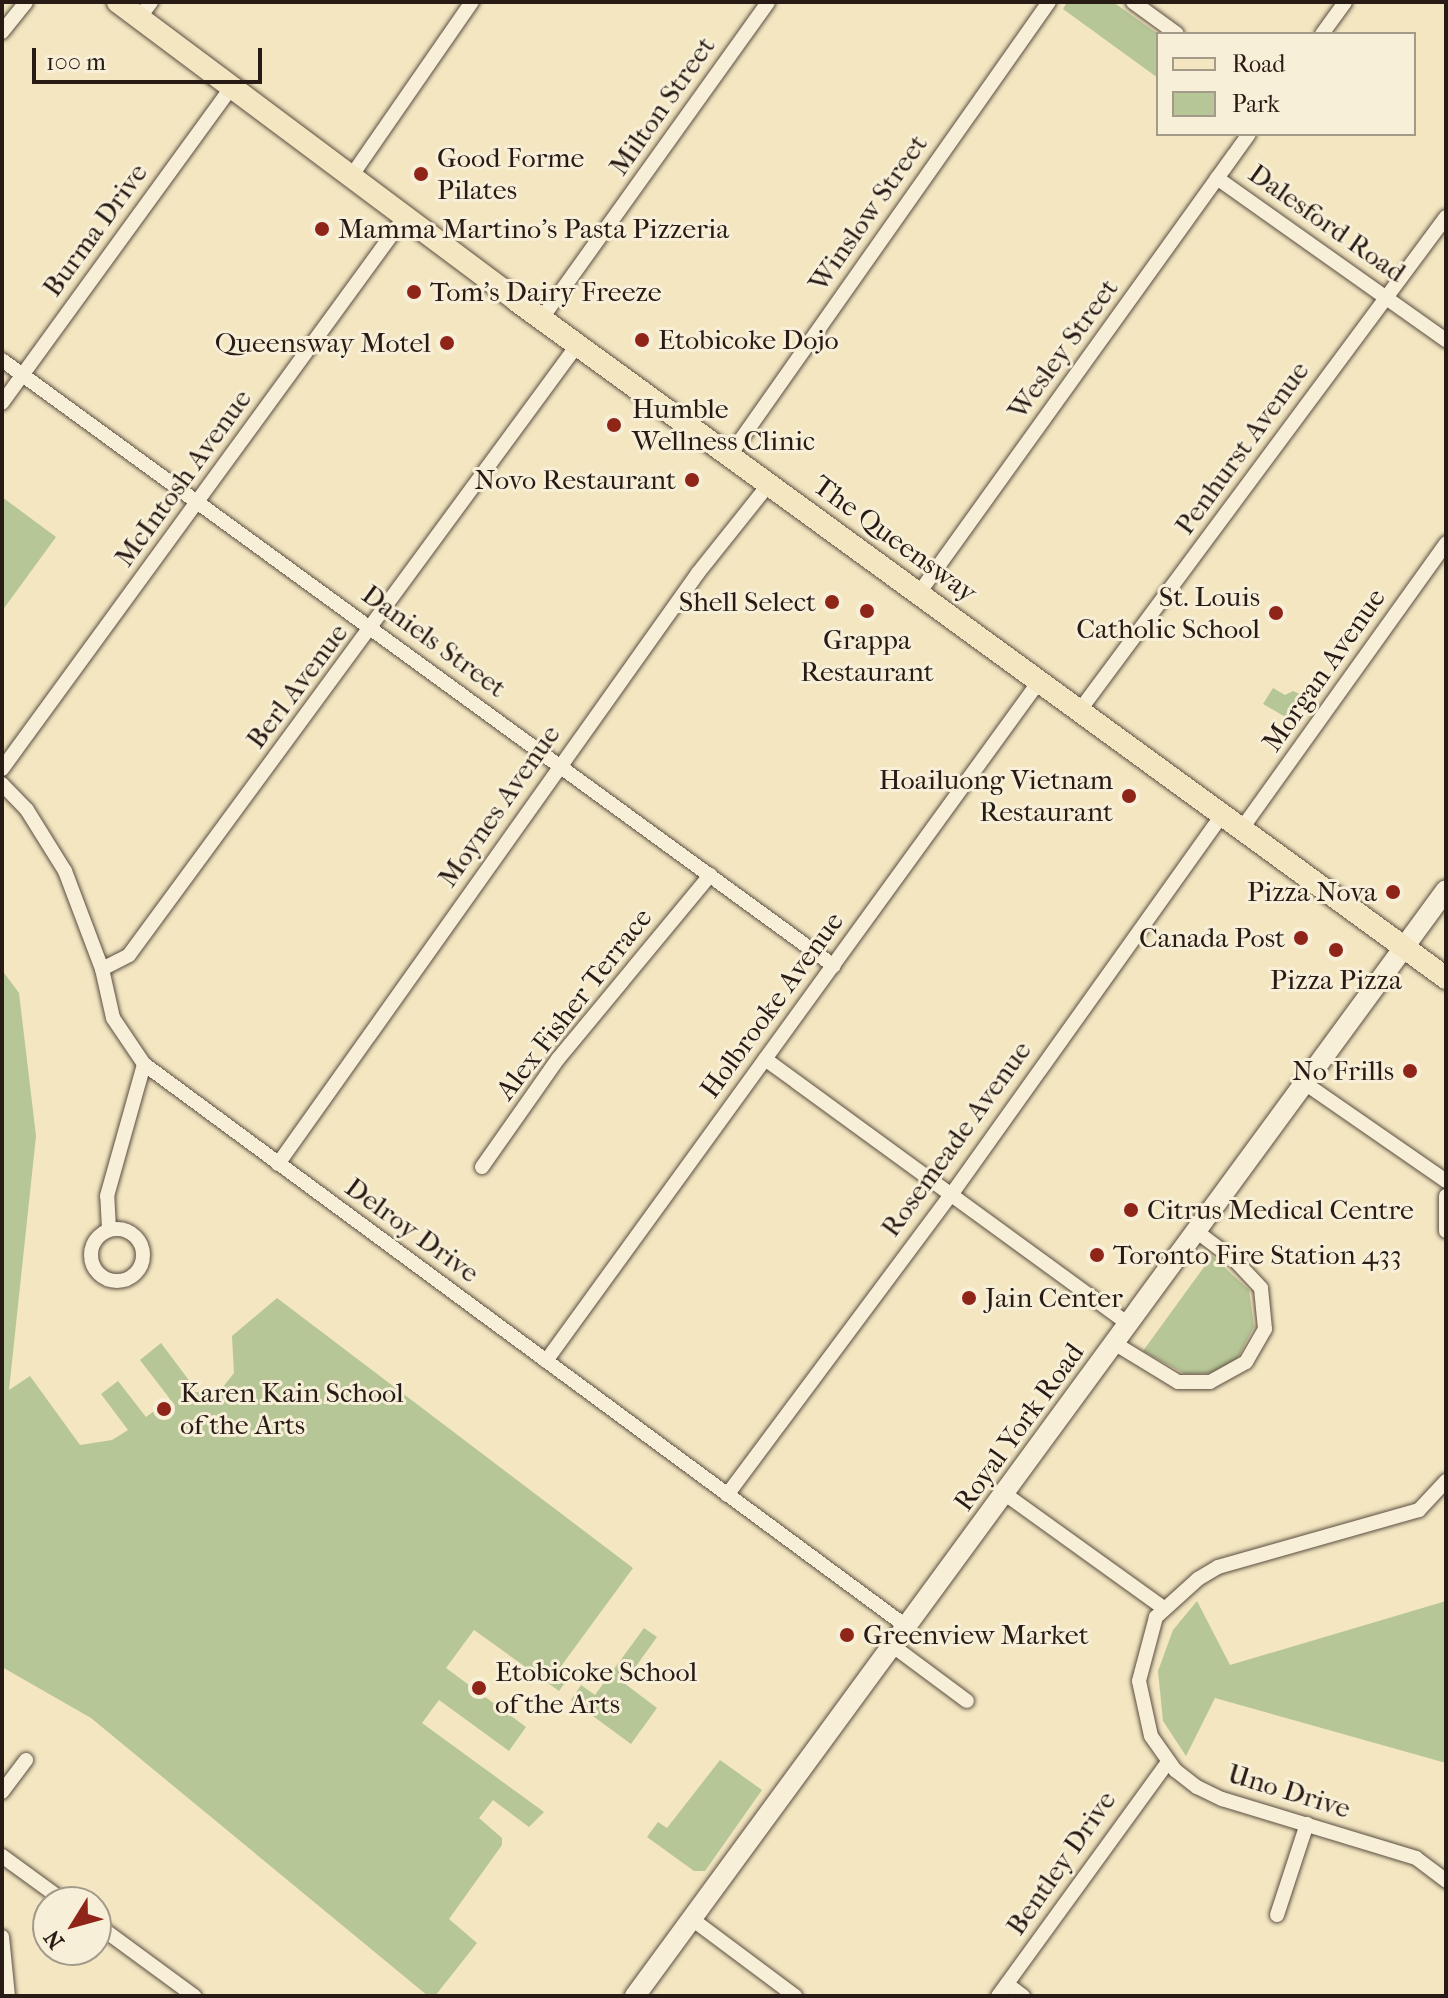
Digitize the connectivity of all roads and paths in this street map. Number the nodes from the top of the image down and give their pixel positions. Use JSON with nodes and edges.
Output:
{"nodes":[{"id":1,"x":26,"y":2,"type":"edge"},
{"id":2,"x":118,"y":2,"type":"edge"},
{"id":3,"x":472,"y":2,"type":"edge"},
{"id":4,"x":768,"y":2,"type":"edge"},
{"id":5,"x":1049,"y":2,"type":"edge"},
{"id":6,"x":1133,"y":2,"type":"edge"},
{"id":7,"x":1345,"y":2,"type":"edge"},
{"id":8,"x":145,"y":10,"type":"edge"},
{"id":9,"x":2,"y":32,"type":"edge"},
{"id":10,"x":1174,"y":32,"type":"edge"},
{"id":11,"x":1323,"y":32,"type":"edge"},
{"id":12,"x":231,"y":88,"type":"junction"},
{"id":13,"x":1248,"y":136,"type":"edge"},
{"id":14,"x":350,"y":178,"type":"junction"},
{"id":15,"x":1217,"y":178,"type":"junction"},
{"id":16,"x":1446,"y":217,"type":"edge"},
{"id":17,"x":404,"y":218,"type":"junction"},
{"id":18,"x":1385,"y":296,"type":"junction"},
{"id":19,"x":542,"y":318,"type":"junction"},
{"id":20,"x":1446,"y":340,"type":"edge"},
{"id":21,"x":578,"y":344,"type":"junction"},
{"id":22,"x":2,"y":360,"type":"edge"},
{"id":23,"x":22,"y":374,"type":"junction"},
{"id":24,"x":2,"y":403,"type":"edge"},
{"id":25,"x":730,"y":455,"type":"junction"},
{"id":26,"x":769,"y":484,"type":"junction"},
{"id":27,"x":198,"y":500,"type":"junction"},
{"id":28,"x":1446,"y":543,"type":"edge"},
{"id":29,"x":919,"y":593,"type":"junction"},
{"id":30,"x":373,"y":628,"type":"junction"},
{"id":31,"x":1040,"y":680,"type":"junction"},
{"id":32,"x":1080,"y":710,"type":"junction"},
{"id":33,"x":560,"y":765,"type":"junction"},
{"id":34,"x":2,"y":769,"type":"edge"},
{"id":35,"x":2,"y":784,"type":"edge"},
{"id":36,"x":1223,"y":813,"type":"junction"},
{"id":37,"x":1243,"y":827,"type":"junction"},
{"id":38,"x":710,"y":875,"type":"junction"},
{"id":39,"x":1446,"y":890,"type":"edge"},
{"id":40,"x":1404,"y":947,"type":"junction"},
{"id":41,"x":834,"y":966,"type":"junction"},
{"id":42,"x":102,"y":969,"type":"junction"},
{"id":43,"x":1446,"y":978,"type":"edge"},
{"id":44,"x":765,"y":1059,"type":"junction"},
{"id":45,"x":144,"y":1064,"type":"junction"},
{"id":46,"x":1306,"y":1084,"type":"junction"},
{"id":47,"x":278,"y":1164,"type":"junction"},
{"id":48,"x":482,"y":1167,"type":"dead end"},
{"id":49,"x":1446,"y":1181,"type":"edge"},
{"id":50,"x":951,"y":1195,"type":"junction"},
{"id":51,"x":1446,"y":1196,"type":"edge"},
{"id":52,"x":109,"y":1229,"type":"dead end"},
{"id":53,"x":1196,"y":1231,"type":"junction"},
{"id":54,"x":1446,"y":1231,"type":"edge"},
{"id":55,"x":1129,"y":1324,"type":"junction"},
{"id":56,"x":1114,"y":1343,"type":"junction"},
{"id":57,"x":546,"y":1361,"type":"junction"},
{"id":58,"x":1446,"y":1481,"type":"edge"},
{"id":59,"x":1005,"y":1494,"type":"junction"},
{"id":60,"x":727,"y":1495,"type":"junction"},
{"id":61,"x":1162,"y":1607,"type":"junction"},
{"id":62,"x":907,"y":1627,"type":"junction"},
{"id":63,"x":893,"y":1646,"type":"junction"},
{"id":64,"x":967,"y":1701,"type":"dead end"},
{"id":65,"x":26,"y":1760,"type":"dead end"},
{"id":66,"x":1168,"y":1762,"type":"junction"},
{"id":67,"x":2,"y":1792,"type":"edge"},
{"id":68,"x":1307,"y":1824,"type":"junction"},
{"id":69,"x":2,"y":1857,"type":"edge"},
{"id":70,"x":1446,"y":1881,"type":"edge"},
{"id":71,"x":43,"y":1886,"type":"edge"},
{"id":72,"x":1277,"y":1915,"type":"dead end"},
{"id":73,"x":692,"y":1919,"type":"junction"},
{"id":74,"x":112,"y":1936,"type":"edge"},
{"id":75,"x":2,"y":1937,"type":"edge"},
{"id":76,"x":1002,"y":1990,"type":"edge"},
{"id":77,"x":8,"y":1996,"type":"edge"},
{"id":78,"x":194,"y":1996,"type":"edge"},
{"id":79,"x":635,"y":1996,"type":"edge"},
{"id":80,"x":795,"y":1996,"type":"edge"},
{"id":81,"x":1023,"y":1996,"type":"edge"}],
"edges":[{"from":1,"to":9,"type":"street"},
{"from":2,"to":8,"type":"main road","name":"The Queensway"},
{"from":3,"to":14,"type":"street"},
{"from":4,"to":19,"type":"street","name":"Milton Street"},
{"from":5,"to":25,"type":"street","name":"Winslow Street"},
{"from":6,"to":10,"type":"street"},
{"from":7,"to":11,"type":"street"},
{"from":8,"to":12,"type":"main road","name":"The Queensway"},
{"from":12,"to":14,"type":"main road","name":"The Queensway"},
{"from":12,"to":23,"type":"street","name":"Burma Drive"},
{"from":13,"to":15,"type":"street","name":"Wesley Street"},
{"from":14,"to":17,"type":"main road","name":"The Queensway"},
{"from":15,"to":18,"type":"street","name":"Dalesford Road"},
{"from":15,"to":29,"type":"street","name":"Wesley Street"},
{"from":16,"to":18,"type":"street","name":"Penhurst Avenue"},
{"from":17,"to":19,"type":"main road","name":"The Queensway"},
{"from":17,"to":27,"type":"street","name":"McIntosh Avenue"},
{"from":18,"to":20,"type":"street","name":"Dalesford Road"},
{"from":18,"to":32,"type":"street","name":"Penhurst Avenue"},
{"from":19,"to":21,"type":"main road","name":"The Queensway"},
{"from":21,"to":25,"type":"main road","name":"The Queensway"},
{"from":21,"to":30,"type":"street","name":"Berl Avenue"},
{"from":22,"to":23,"type":"street","name":"Daniels Street"},
{"from":23,"to":24,"type":"street","name":"Burma Drive"},
{"from":23,"to":27,"type":"street","name":"Daniels Street"},
{"from":25,"to":26,"type":"main road","name":"The Queensway"},
{"from":26,"to":29,"type":"main road","name":"The Queensway"},
{"from":26,"to":33,"type":"street","name":"Moynes Avenue"},
{"from":27,"to":30,"type":"street","name":"Daniels Street"},
{"from":27,"to":34,"type":"street","name":"McIntosh Avenue"},
{"from":28,"to":37,"type":"street","name":"Morgan Avenue"},
{"from":29,"to":31,"type":"main road","name":"The Queensway"},
{"from":30,"to":33,"type":"street","name":"Daniels Street"},
{"from":30,"to":42,"type":"street","name":"Berl Avenue"},
{"from":31,"to":32,"type":"main road","name":"The Queensway"},
{"from":31,"to":41,"type":"street","name":"Holbrooke Avenue"},
{"from":32,"to":36,"type":"main road","name":"The Queensway"},
{"from":33,"to":38,"type":"street","name":"Daniels Street"},
{"from":33,"to":47,"type":"street","name":"Moynes Avenue"},
{"from":35,"to":42,"type":"street","name":"Delroy Drive"},
{"from":36,"to":37,"type":"main road","name":"The Queensway"},
{"from":36,"to":50,"type":"street","name":"Rosemeade Avenue"},
{"from":37,"to":40,"type":"main road","name":"The Queensway"},
{"from":38,"to":41,"type":"street","name":"Daniels Street"},
{"from":38,"to":48,"type":"street","name":"Alex Fisher Terrace"},
{"from":39,"to":40,"type":"main road","name":"Royal York Road"},
{"from":40,"to":43,"type":"main road","name":"The Queensway"},
{"from":40,"to":46,"type":"main road","name":"Royal York Road"},
{"from":41,"to":44,"type":"street","name":"Holbrooke Avenue"},
{"from":42,"to":45,"type":"street","name":"Delroy Drive"},
{"from":44,"to":50,"type":"street"},
{"from":44,"to":57,"type":"street","name":"Holbrooke Avenue"},
{"from":45,"to":47,"type":"street","name":"Delroy Drive"},
{"from":45,"to":52,"type":"street"},
{"from":46,"to":49,"type":"street"},
{"from":46,"to":53,"type":"main road","name":"Royal York Road"},
{"from":47,"to":57,"type":"street","name":"Delroy Drive"},
{"from":50,"to":55,"type":"street"},
{"from":50,"to":60,"type":"street","name":"Rosemeade Avenue"},
{"from":51,"to":54,"type":"street"},
{"from":53,"to":55,"type":"main road","name":"Royal York Road"},
{"from":53,"to":56,"type":"street"},
{"from":55,"to":56,"type":"main road","name":"Royal York Road"},
{"from":56,"to":59,"type":"main road","name":"Royal York Road"},
{"from":57,"to":60,"type":"street","name":"Delroy Drive"},
{"from":58,"to":61,"type":"street"},
{"from":59,"to":61,"type":"street"},
{"from":59,"to":62,"type":"main road","name":"Royal York Road"},
{"from":60,"to":62,"type":"street","name":"Delroy Drive"},
{"from":61,"to":66,"type":"street","name":"Uno Drive"},
{"from":62,"to":63,"type":"main road","name":"Royal York Road"},
{"from":63,"to":64,"type":"street"},
{"from":63,"to":73,"type":"main road","name":"Royal York Road"},
{"from":65,"to":67,"type":"street"},
{"from":66,"to":68,"type":"street","name":"Uno Drive"},
{"from":66,"to":76,"type":"street","name":"Bentley Drive"},
{"from":68,"to":70,"type":"street","name":"Uno Drive"},
{"from":68,"to":72,"type":"street"},
{"from":69,"to":71,"type":"street"},
{"from":73,"to":79,"type":"main road","name":"Royal York Road"},
{"from":73,"to":80,"type":"street"},
{"from":74,"to":78,"type":"street"},
{"from":75,"to":77,"type":"street"},
{"from":76,"to":81,"type":"street"}]}
